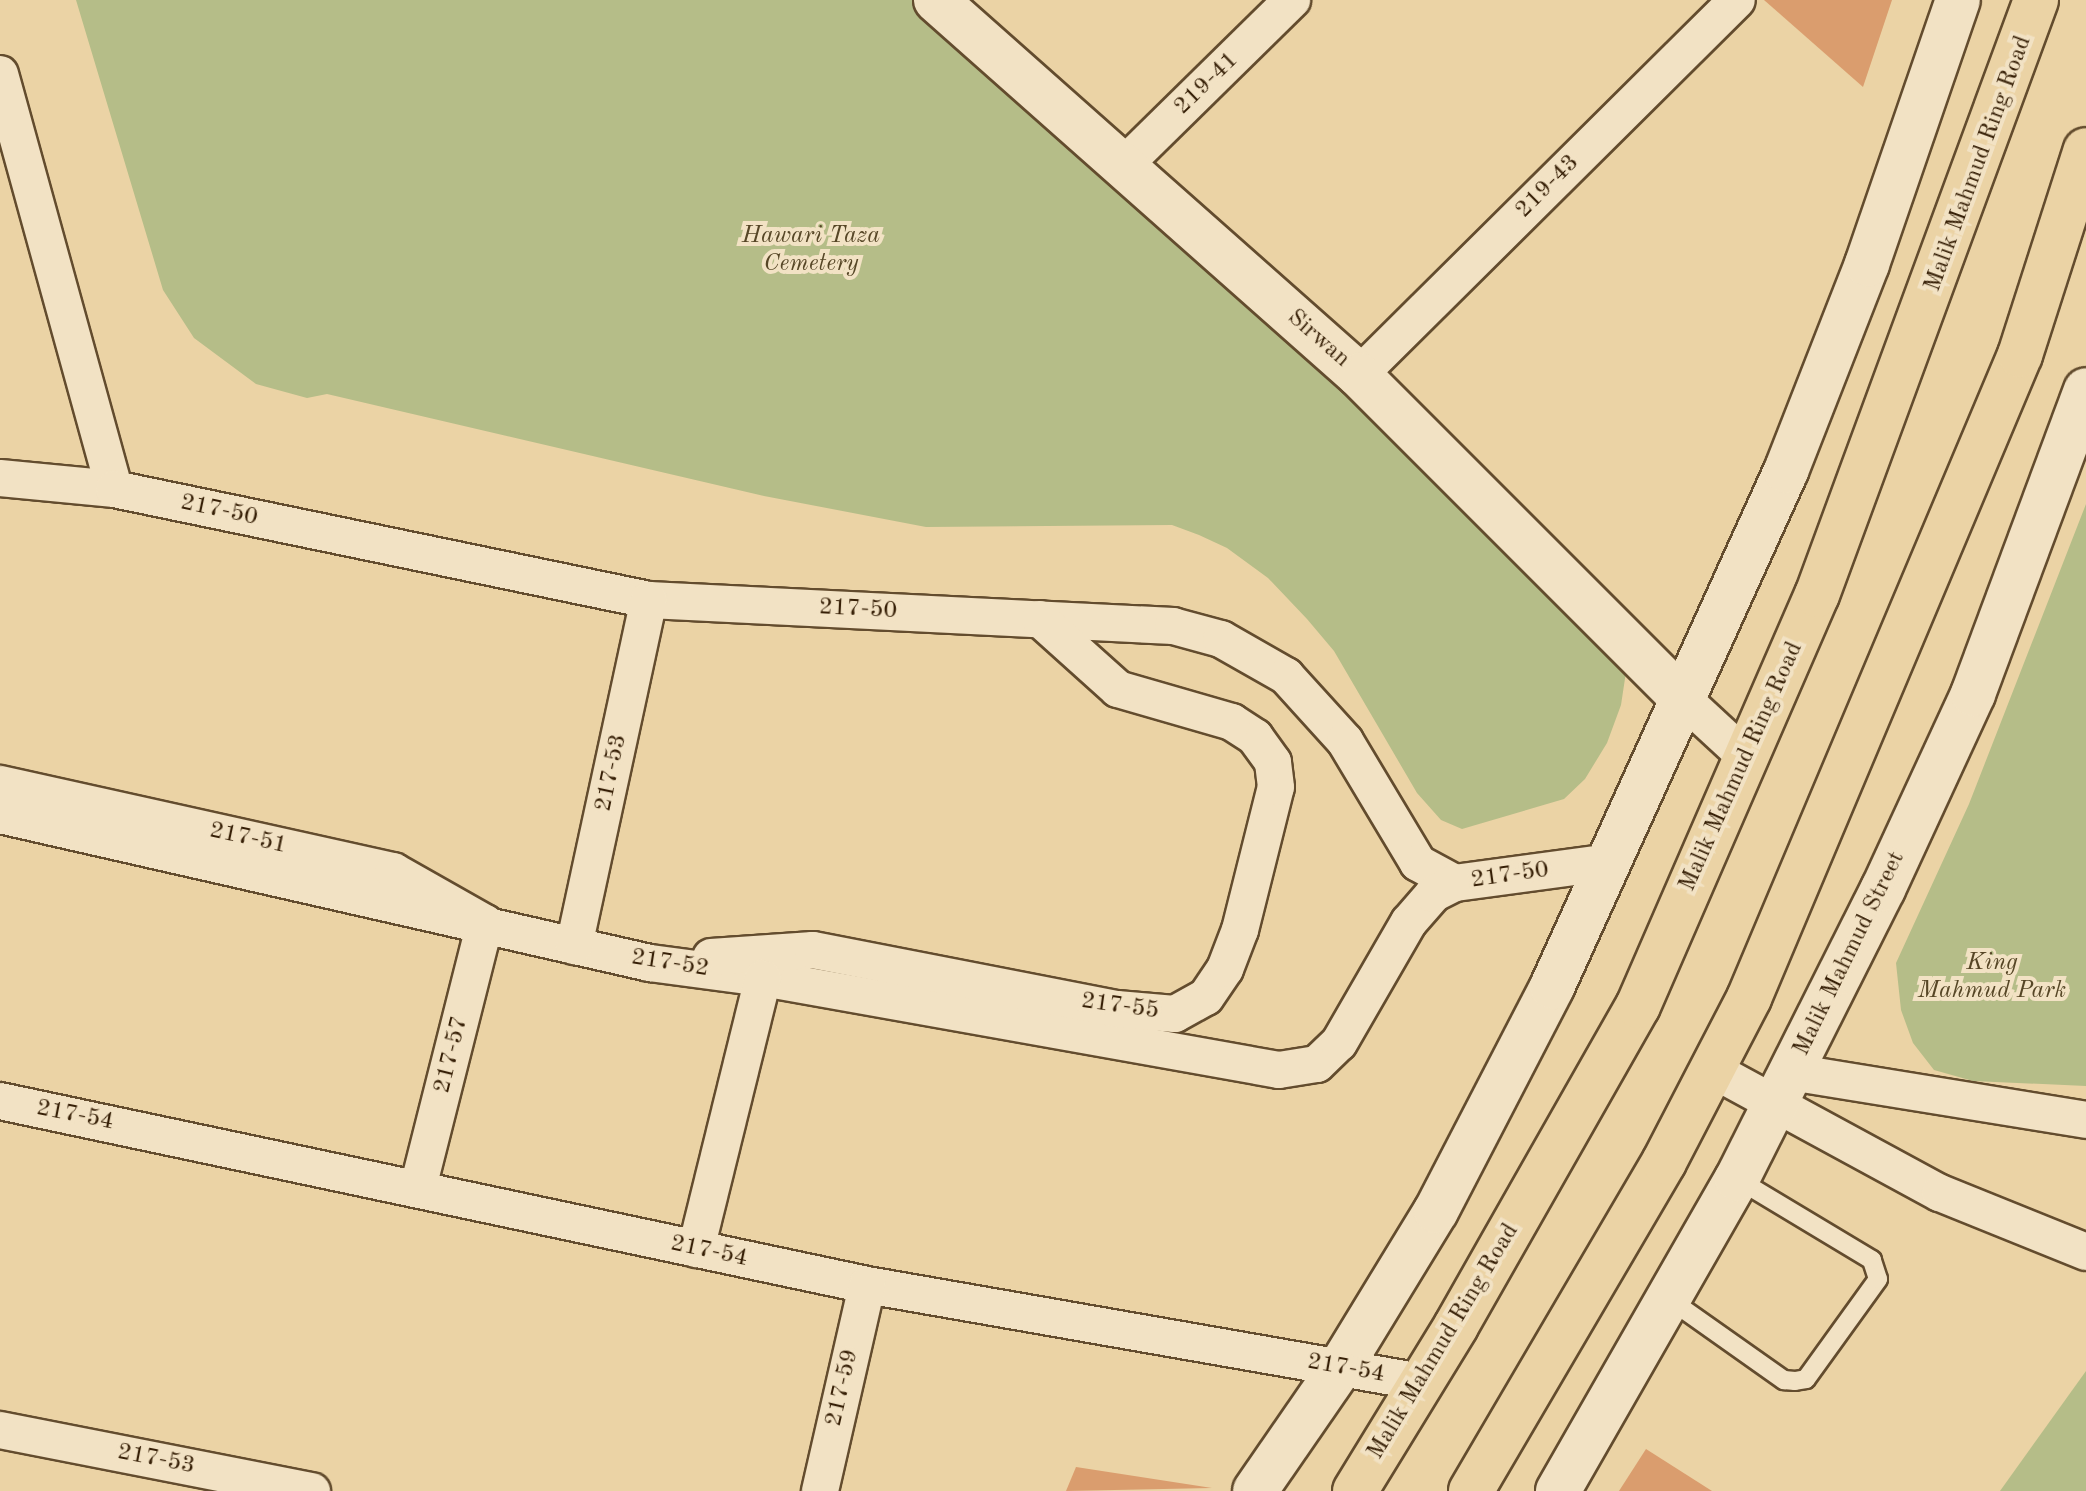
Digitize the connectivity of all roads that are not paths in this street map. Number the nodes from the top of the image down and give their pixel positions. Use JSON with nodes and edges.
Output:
{"nodes":[{"id":1,"x":936,"y":0,"type":"edge"},
{"id":2,"x":1292,"y":0,"type":"edge"},
{"id":3,"x":1737,"y":0,"type":"edge"},
{"id":4,"x":1958,"y":0,"type":"edge"},
{"id":5,"x":2036,"y":0,"type":"edge"},
{"id":6,"x":0,"y":74,"type":"edge"},
{"id":7,"x":2086,"y":150,"type":"edge"},
{"id":8,"x":1121,"y":168,"type":"junction"},
{"id":9,"x":1359,"y":375,"type":"junction"},
{"id":10,"x":2086,"y":390,"type":"edge"},
{"id":11,"x":0,"y":478,"type":"edge"},
{"id":12,"x":114,"y":489,"type":"junction"},
{"id":13,"x":649,"y":600,"type":"junction"},
{"id":14,"x":1040,"y":619,"type":"junction"},
{"id":15,"x":1682,"y":698,"type":"junction"},
{"id":16,"x":1747,"y":758,"type":"junction"},
{"id":17,"x":0,"y":784,"type":"edge"},
{"id":18,"x":0,"y":815,"type":"edge"},
{"id":19,"x":1611,"y":862,"type":"junction"},
{"id":20,"x":1455,"y":883,"type":"junction"},
{"id":21,"x":485,"y":923,"type":"junction"},
{"id":22,"x":574,"y":946,"type":"junction"},
{"id":23,"x":650,"y":963,"type":"junction"},
{"id":24,"x":763,"y":978,"type":"junction"},
{"id":25,"x":1713,"y":1070,"type":"junction"},
{"id":26,"x":1783,"y":1088,"type":"junction"},
{"id":27,"x":0,"y":1101,"type":"edge"},
{"id":28,"x":2086,"y":1120,"type":"edge"},
{"id":29,"x":1737,"y":1179,"type":"junction"},
{"id":30,"x":418,"y":1188,"type":"junction"},
{"id":31,"x":696,"y":1249,"type":"junction"},
{"id":32,"x":2086,"y":1252,"type":"edge"},
{"id":33,"x":867,"y":1285,"type":"junction"},
{"id":34,"x":1669,"y":1299,"type":"junction"},
{"id":35,"x":1340,"y":1368,"type":"junction"},
{"id":36,"x":1421,"y":1382,"type":"junction"},
{"id":37,"x":0,"y":1430,"type":"edge"},
{"id":38,"x":312,"y":1491,"type":"edge"},
{"id":39,"x":820,"y":1491,"type":"edge"},
{"id":40,"x":1255,"y":1491,"type":"edge"},
{"id":41,"x":1355,"y":1491,"type":"edge"},
{"id":42,"x":1471,"y":1491,"type":"edge"},
{"id":43,"x":1558,"y":1491,"type":"edge"}],
"edges":[{"from":1,"to":8,"type":"main road","name":"Sirwan"},
{"from":2,"to":8,"type":"street","name":"219-41"},
{"from":3,"to":9,"type":"street","name":"219-43"},
{"from":4,"to":15,"type":"main road"},
{"from":5,"to":16,"type":"highway","name":"Malik Mahmud Ring Road"},
{"from":6,"to":12,"type":"street"},
{"from":7,"to":25,"type":"highway"},
{"from":8,"to":9,"type":"main road","name":"Sirwan"},
{"from":9,"to":15,"type":"main road","name":"Sirwan"},
{"from":10,"to":26,"type":"main road","name":"Malik Mahmud Street"},
{"from":11,"to":12,"type":"street","name":"217-50"},
{"from":12,"to":13,"type":"street","name":"217-50"},
{"from":13,"to":14,"type":"street","name":"217-50"},
{"from":13,"to":22,"type":"street","name":"217-53"},
{"from":14,"to":20,"type":"street","name":"217-50"},
{"from":14,"to":23,"type":"street","name":"217-55"},
{"from":15,"to":16,"type":"street"},
{"from":15,"to":19,"type":"main road"},
{"from":16,"to":36,"type":"highway","name":"Malik Mahmud Ring Road"},
{"from":17,"to":21,"type":"street","name":"217-51"},
{"from":18,"to":21,"type":"street","name":"217-52"},
{"from":19,"to":20,"type":"street","name":"217-50"},
{"from":19,"to":35,"type":"main road"},
{"from":20,"to":24,"type":"street","name":"217-52"},
{"from":21,"to":22,"type":"street","name":"217-52"},
{"from":21,"to":30,"type":"street","name":"217-57"},
{"from":22,"to":23,"type":"street","name":"217-52"},
{"from":23,"to":24,"type":"street","name":"217-52"},
{"from":24,"to":31,"type":"street"},
{"from":25,"to":26,"type":"street"},
{"from":25,"to":42,"type":"highway"},
{"from":26,"to":28,"type":"street"},
{"from":26,"to":29,"type":"main road","name":"Malik Mahmud Street"},
{"from":26,"to":32,"type":"street"},
{"from":27,"to":30,"type":"street","name":"217-54"},
{"from":29,"to":34,"type":"main road","name":"Malik Mahmud Street"},
{"from":29,"to":34,"type":"lane"},
{"from":30,"to":31,"type":"street","name":"217-54"},
{"from":31,"to":33,"type":"street","name":"217-54"},
{"from":33,"to":35,"type":"street","name":"217-54"},
{"from":33,"to":39,"type":"street","name":"217-59"},
{"from":34,"to":43,"type":"main road","name":"Malik Mahmud Street"},
{"from":35,"to":36,"type":"street","name":"217-54"},
{"from":35,"to":40,"type":"main road"},
{"from":36,"to":41,"type":"highway","name":"Malik Mahmud Ring Road"},
{"from":37,"to":38,"type":"street","name":"217-53"}]}
